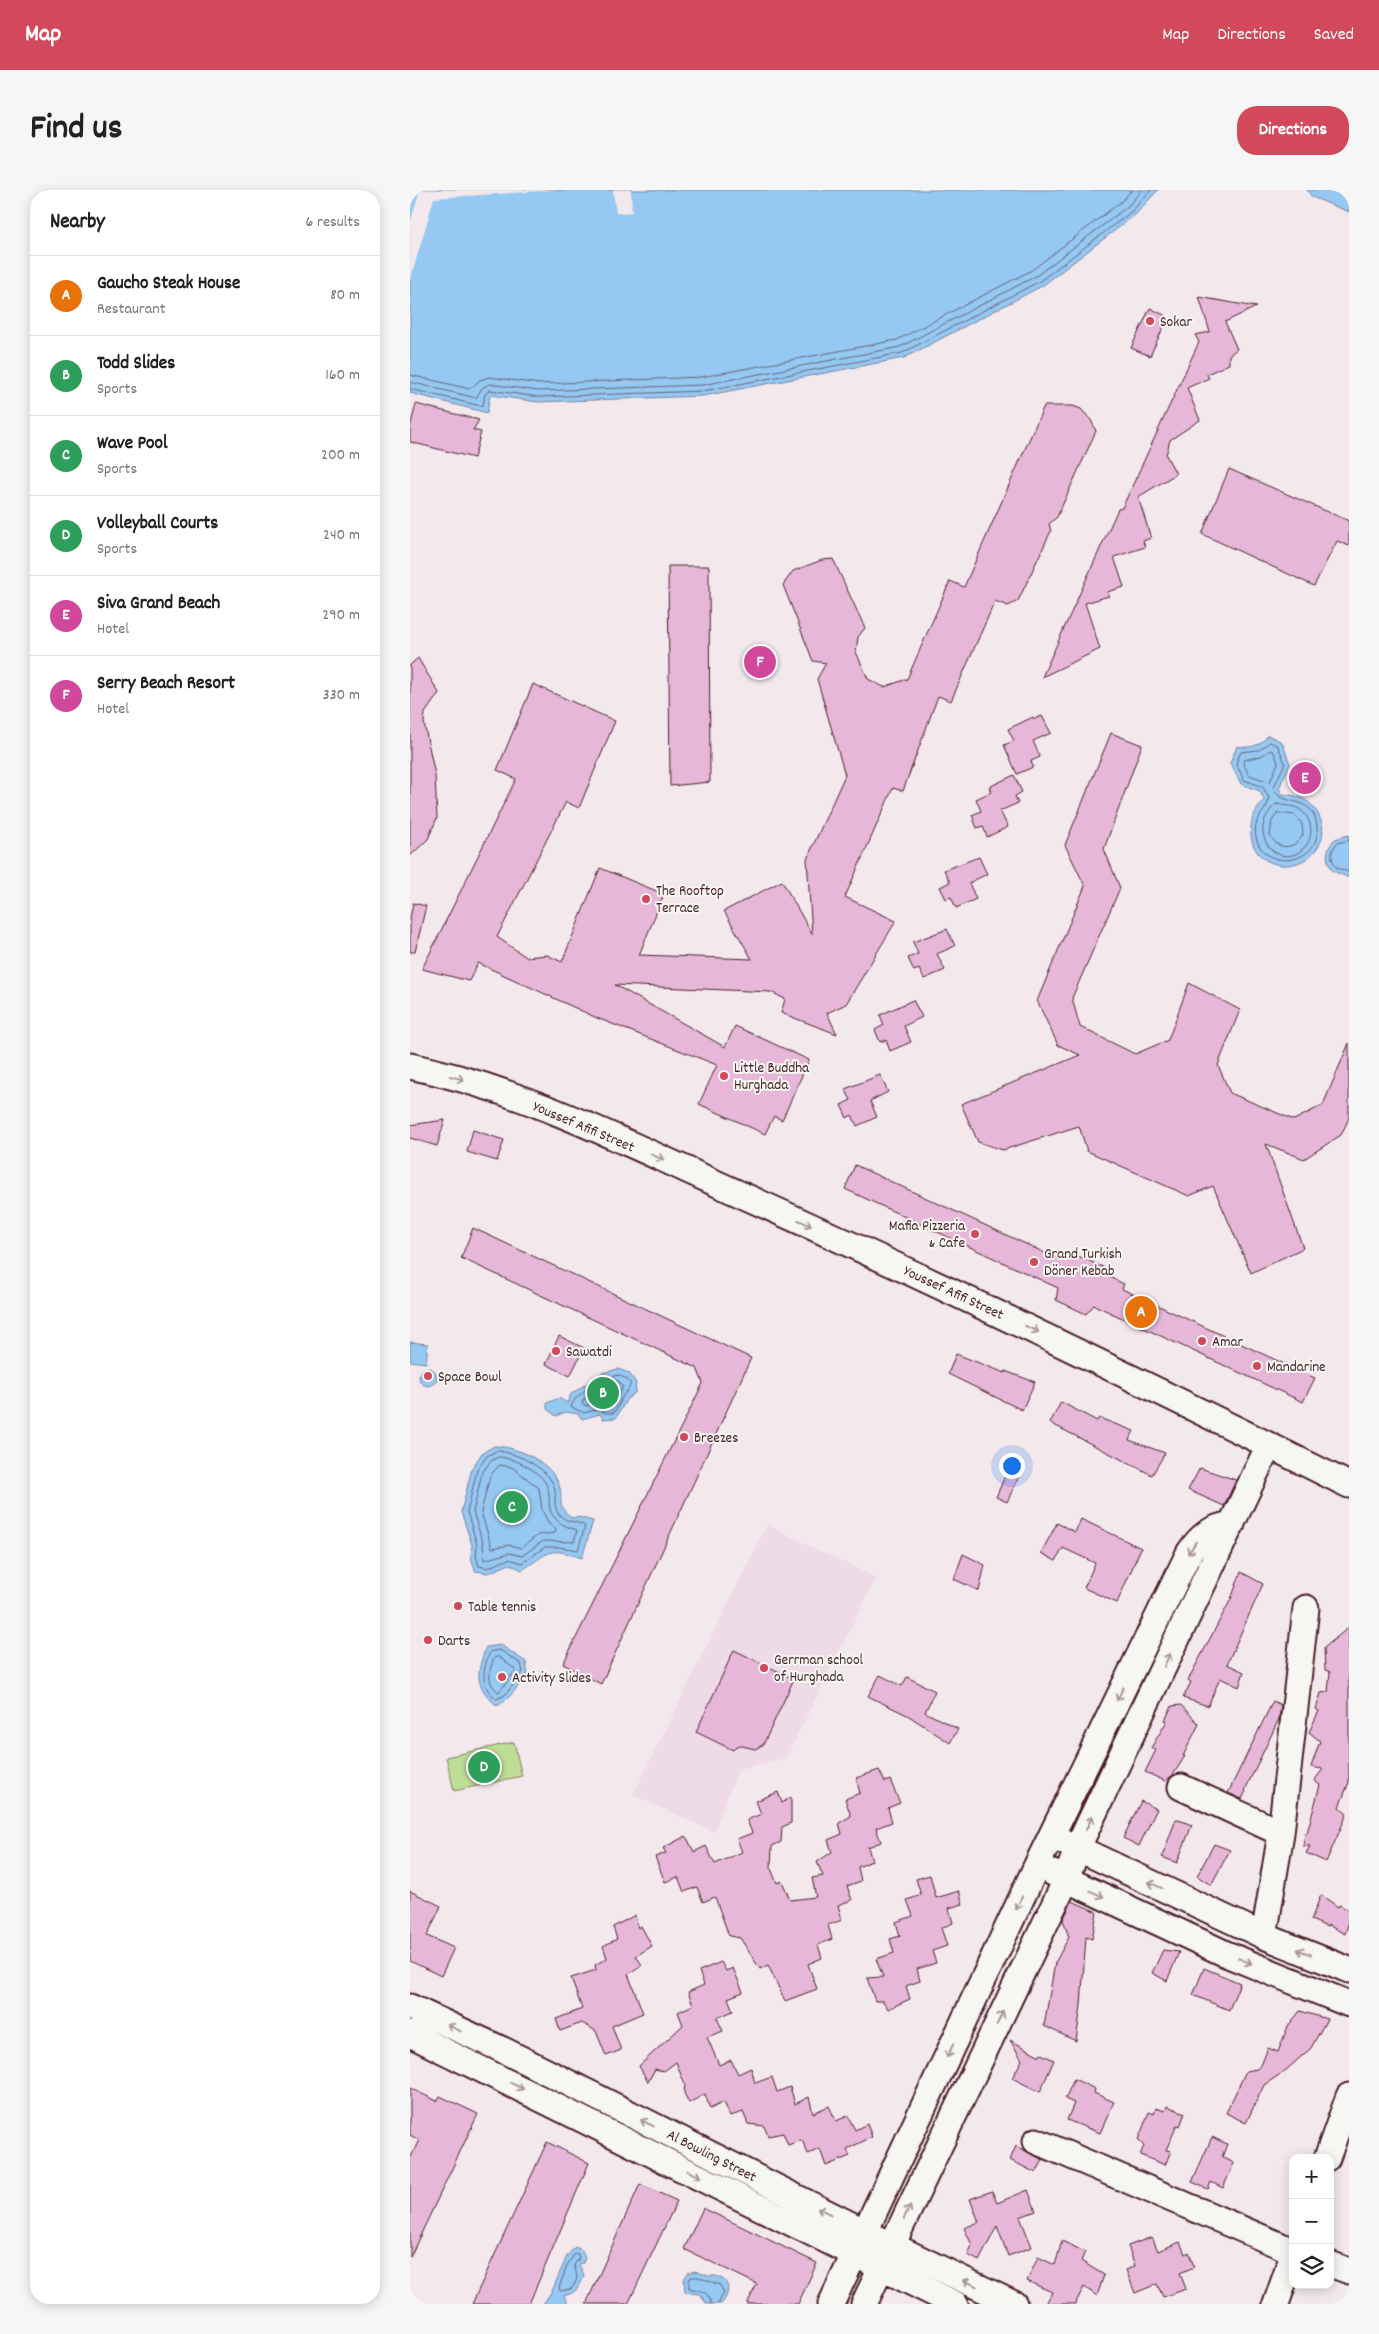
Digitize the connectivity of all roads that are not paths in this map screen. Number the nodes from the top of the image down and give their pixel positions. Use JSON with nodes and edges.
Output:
{"nodes":[{"id":1,"x":410,"y":1066,"type":"edge"},
{"id":2,"x":1269,"y":1445,"type":"junction"},
{"id":3,"x":1349,"y":1485,"type":"edge"},
{"id":4,"x":1232,"y":1524,"type":"junction"},
{"id":5,"x":1306,"y":1608,"type":"dead end"},
{"id":6,"x":1181,"y":1787,"type":"dead end"},
{"id":7,"x":1281,"y":1833,"type":"junction"},
{"id":8,"x":1052,"y":1835,"type":"junction"},
{"id":9,"x":1077,"y":1849,"type":"junction"},
{"id":10,"x":1037,"y":1865,"type":"junction"},
{"id":11,"x":1066,"y":1880,"type":"junction"},
{"id":12,"x":1264,"y":1936,"type":"junction"},
{"id":13,"x":1349,"y":1970,"type":"edge"},
{"id":14,"x":1349,"y":2004,"type":"edge"},
{"id":15,"x":410,"y":2007,"type":"edge"},
{"id":16,"x":410,"y":2034,"type":"edge"},
{"id":17,"x":477,"y":2039,"type":"junction"},
{"id":18,"x":503,"y":2050,"type":"junction"},
{"id":19,"x":466,"y":2062,"type":"junction"},
{"id":20,"x":492,"y":2074,"type":"junction"},
{"id":21,"x":1349,"y":2096,"type":"edge"},
{"id":22,"x":1036,"y":2141,"type":"dead end"},
{"id":23,"x":1328,"y":2154,"type":"edge"},
{"id":24,"x":866,"y":2232,"type":"junction"},
{"id":25,"x":891,"y":2245,"type":"junction"},
{"id":26,"x":1289,"y":2249,"type":"edge"},
{"id":27,"x":855,"y":2255,"type":"junction"},
{"id":28,"x":1334,"y":2265,"type":"edge"},
{"id":29,"x":1289,"y":2267,"type":"edge"},
{"id":30,"x":881,"y":2269,"type":"junction"},
{"id":31,"x":1349,"y":2271,"type":"edge"},
{"id":32,"x":831,"y":2304,"type":"edge"},
{"id":33,"x":864,"y":2304,"type":"edge"},
{"id":34,"x":955,"y":2304,"type":"edge"},
{"id":35,"x":1014,"y":2304,"type":"edge"},
{"id":36,"x":1276,"y":2304,"type":"edge"}],
"edges":[{"from":1,"to":2,"type":"street","name":"Youssef Afifi Street","one_way":true},
{"from":2,"to":3,"type":"street","name":"Youssef Afifi Street"},
{"from":2,"to":4,"type":"street"},
{"from":4,"to":8,"type":"street","one_way":true},
{"from":9,"to":4,"type":"street","one_way":true},
{"from":5,"to":7,"type":"street"},
{"from":6,"to":7,"type":"street"},
{"from":7,"to":12,"type":"street"},
{"from":8,"to":9,"type":"street"},
{"from":8,"to":10,"type":"street"},
{"from":9,"to":11,"type":"street"},
{"from":12,"to":9,"type":"street","one_way":true},
{"from":10,"to":11,"type":"street"},
{"from":10,"to":24,"type":"street","one_way":true},
{"from":11,"to":14,"type":"street","one_way":true},
{"from":25,"to":11,"type":"street","one_way":true},
{"from":13,"to":12,"type":"street","one_way":true},
{"from":17,"to":15,"type":"street","name":"Al Bowling Street","one_way":true},
{"from":16,"to":19,"type":"street","name":"Al Bowling Street"},
{"from":17,"to":18,"type":"street","name":"Al Bowling Street"},
{"from":17,"to":19,"type":"street"},
{"from":18,"to":20,"type":"street"},
{"from":24,"to":18,"type":"street","name":"Al Bowling Street","one_way":true},
{"from":19,"to":20,"type":"street","name":"Al Bowling Street"},
{"from":20,"to":27,"type":"street","name":"Al Bowling Street","one_way":true},
{"from":21,"to":23,"type":"street"},
{"from":22,"to":26,"type":"street"},
{"from":24,"to":25,"type":"street","name":"Al Bowling Street"},
{"from":24,"to":27,"type":"street"},
{"from":25,"to":30,"type":"street"},
{"from":35,"to":25,"type":"street","name":"Al Bowling Street","one_way":true},
{"from":27,"to":30,"type":"street","name":"Al Bowling Street"},
{"from":27,"to":32,"type":"street"},
{"from":28,"to":31,"type":"street"},
{"from":29,"to":36,"type":"street"},
{"from":30,"to":33,"type":"street"},
{"from":30,"to":34,"type":"street","name":"Al Bowling Street"}]}
